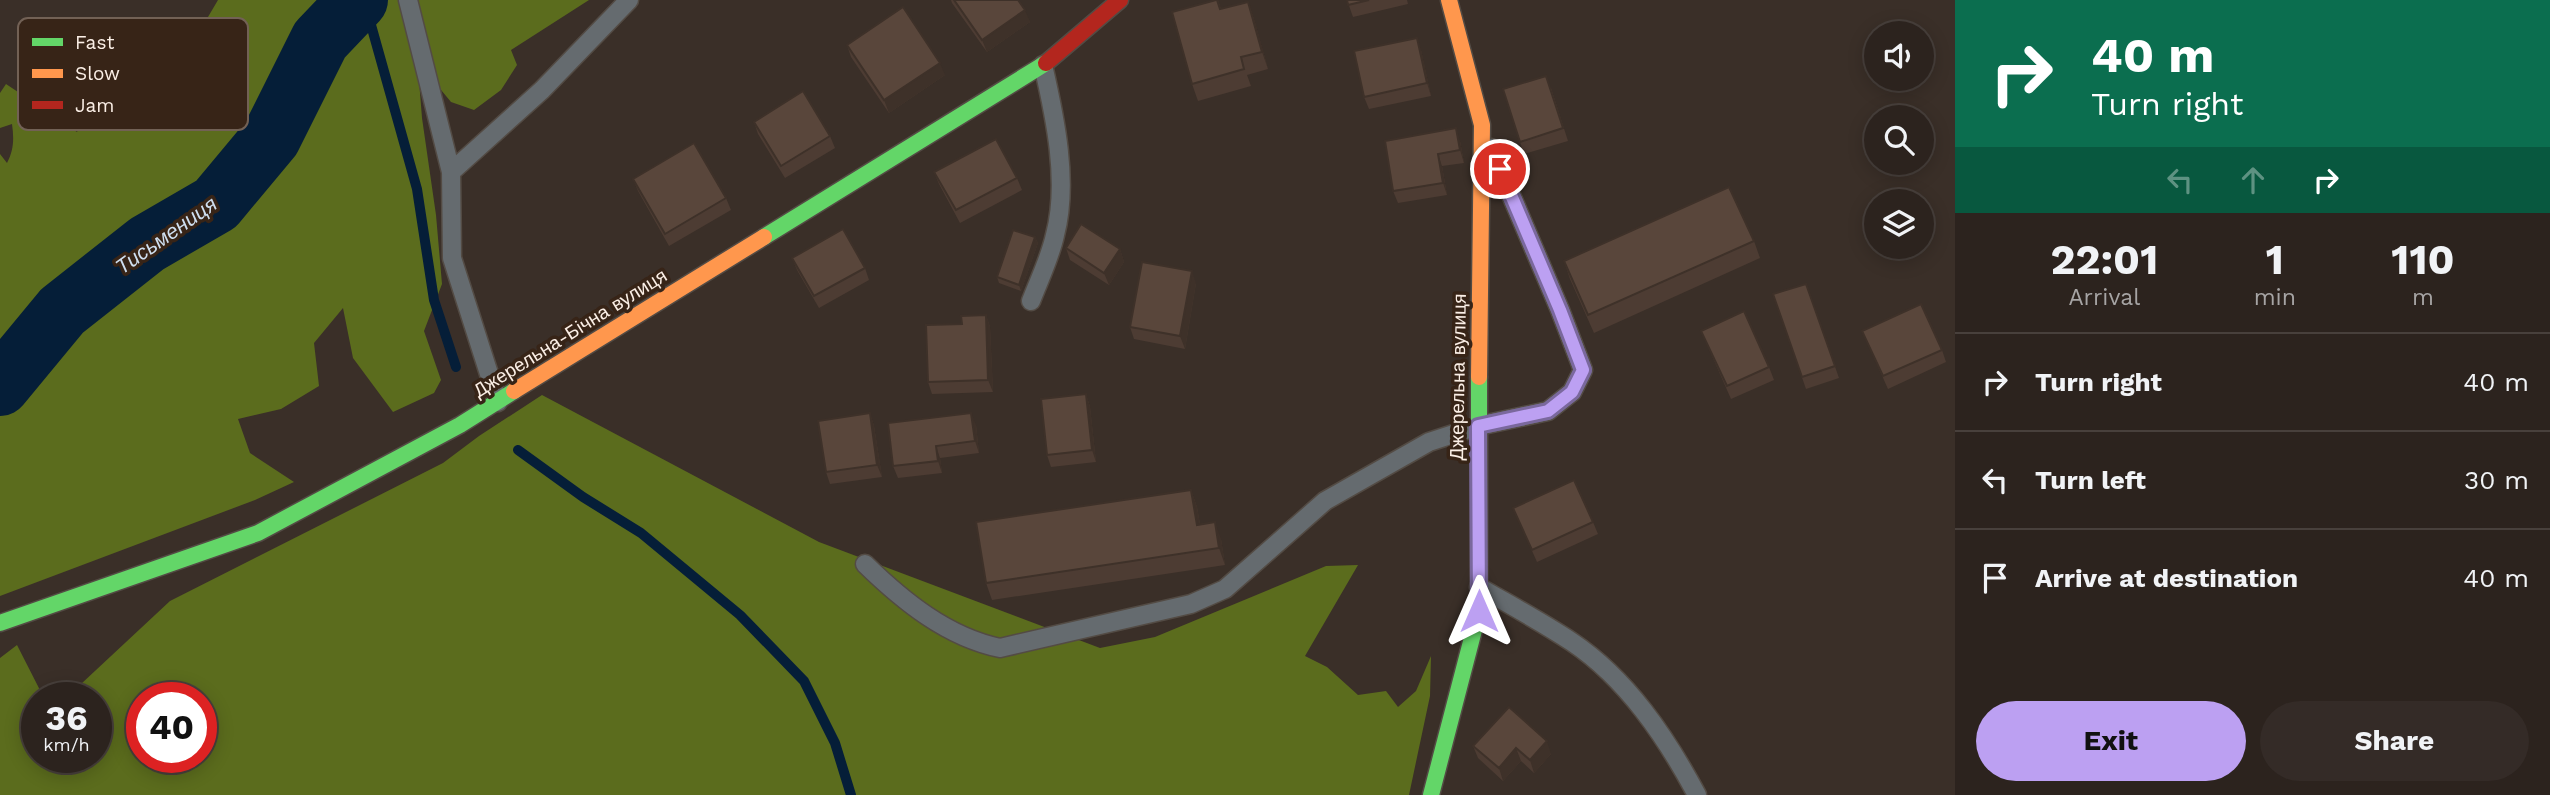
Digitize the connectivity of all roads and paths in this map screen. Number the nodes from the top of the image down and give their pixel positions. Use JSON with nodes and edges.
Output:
{"nodes":[{"id":1,"x":408,"y":0,"type":"edge"},
{"id":2,"x":629,"y":0,"type":"edge"},
{"id":3,"x":1120,"y":0,"type":"edge"},
{"id":4,"x":1449,"y":0,"type":"edge"},
{"id":5,"x":1043,"y":65,"type":"junction"},
{"id":6,"x":1482,"y":125,"type":"junction"},
{"id":7,"x":451,"y":172,"type":"junction"},
{"id":8,"x":1031,"y":301,"type":"dead end"},
{"id":9,"x":498,"y":402,"type":"junction"},
{"id":10,"x":1478,"y":426,"type":"junction"},
{"id":11,"x":865,"y":564,"type":"dead end"},
{"id":12,"x":1479,"y":587,"type":"junction"},
{"id":13,"x":0,"y":623,"type":"edge"},
{"id":14,"x":1431,"y":795,"type":"edge"},
{"id":15,"x":1697,"y":795,"type":"edge"}],
"edges":[{"from":1,"to":7,"type":"lane"},
{"from":2,"to":7,"type":"lane"},
{"from":3,"to":5,"type":"street","name":"Джерельна-Бічна вулиця"},
{"from":4,"to":6,"type":"street","name":"Джерельна вулиця"},
{"from":5,"to":8,"type":"lane"},
{"from":5,"to":9,"type":"street","name":"Джерельна-Бічна вулиця"},
{"from":6,"to":10,"type":"street","name":"Джерельна вулиця"},
{"from":6,"to":10,"type":"lane"},
{"from":7,"to":9,"type":"lane"},
{"from":9,"to":13,"type":"street","name":"Джерельна-Бічна вулиця"},
{"from":10,"to":11,"type":"lane"},
{"from":10,"to":12,"type":"street","name":"Джерельна вулиця"},
{"from":12,"to":14,"type":"street","name":"Джерельна вулиця"},
{"from":12,"to":15,"type":"lane"}]}
